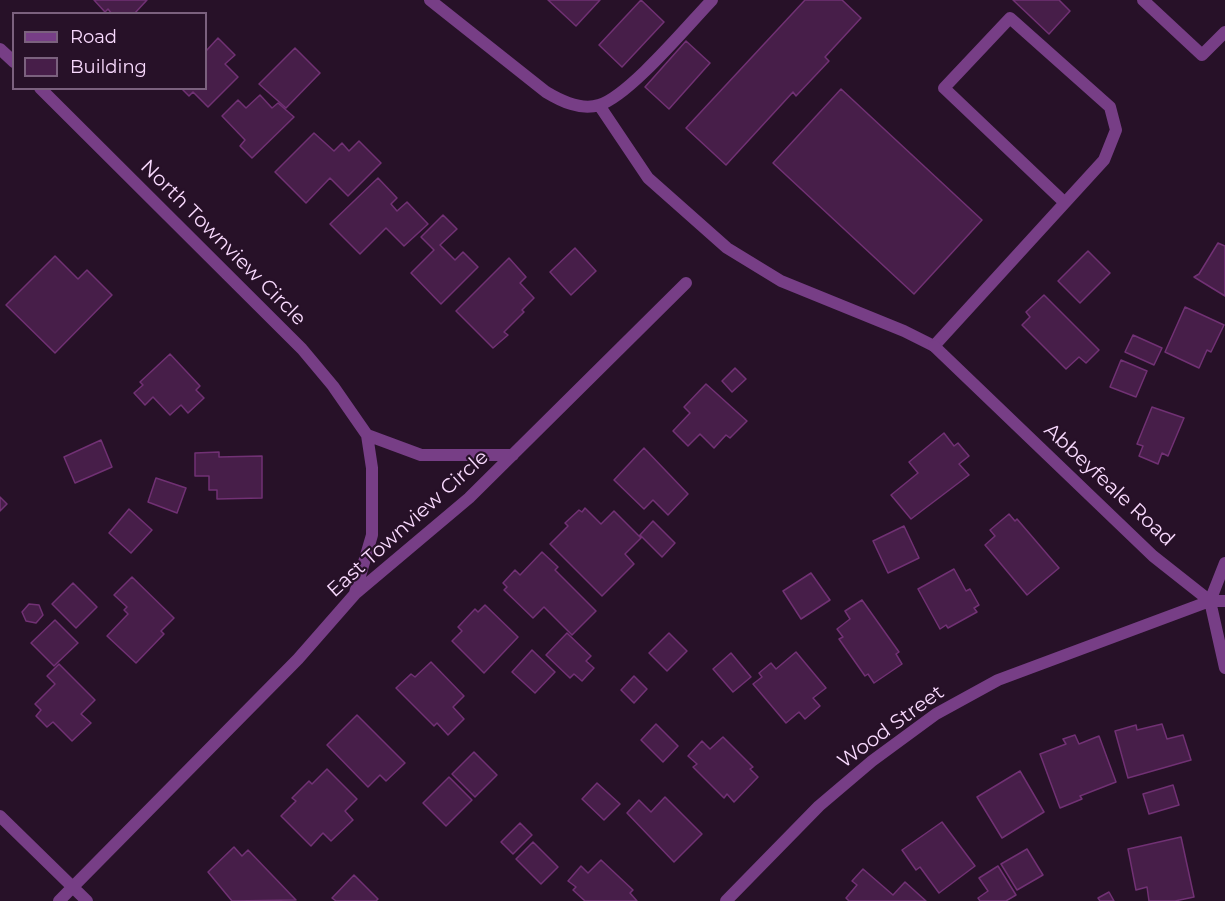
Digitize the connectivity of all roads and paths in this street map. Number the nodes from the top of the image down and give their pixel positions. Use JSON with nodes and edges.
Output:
{"nodes":[{"id":1,"x":430,"y":0,"type":"edge"},
{"id":2,"x":712,"y":0,"type":"edge"},
{"id":3,"x":1143,"y":0,"type":"edge"},
{"id":4,"x":1225,"y":32,"type":"edge"},
{"id":5,"x":0,"y":49,"type":"edge"},
{"id":6,"x":12,"y":60,"type":"edge"},
{"id":7,"x":42,"y":90,"type":"edge"},
{"id":8,"x":599,"y":105,"type":"junction"},
{"id":9,"x":1064,"y":202,"type":"junction"},
{"id":10,"x":686,"y":283,"type":"dead end"},
{"id":11,"x":934,"y":346,"type":"junction"},
{"id":12,"x":367,"y":435,"type":"junction"},
{"id":13,"x":513,"y":455,"type":"junction"},
{"id":14,"x":1225,"y":563,"type":"edge"},
{"id":15,"x":355,"y":594,"type":"junction"},
{"id":16,"x":1210,"y":601,"type":"junction"},
{"id":17,"x":1225,"y":601,"type":"edge"},
{"id":18,"x":1225,"y":668,"type":"edge"},
{"id":19,"x":0,"y":816,"type":"edge"},
{"id":20,"x":72,"y":888,"type":"junction"},
{"id":21,"x":59,"y":901,"type":"edge"},
{"id":22,"x":87,"y":901,"type":"edge"},
{"id":23,"x":726,"y":901,"type":"edge"}],
"edges":[{"from":1,"to":8,"type":"street"},
{"from":2,"to":8,"type":"street"},
{"from":3,"to":4,"type":"street"},
{"from":5,"to":6,"type":"street"},
{"from":7,"to":12,"type":"street","name":"North Townview Circle"},
{"from":8,"to":11,"type":"street","name":"Abbeyfeale Road"},
{"from":9,"to":9,"type":"street"},
{"from":9,"to":11,"type":"street"},
{"from":10,"to":13,"type":"street","name":"East Townview Circle"},
{"from":11,"to":16,"type":"street","name":"Abbeyfeale Road"},
{"from":12,"to":13,"type":"street"},
{"from":12,"to":15,"type":"street","name":"North Townview Circle"},
{"from":13,"to":15,"type":"street","name":"East Townview Circle"},
{"from":14,"to":16,"type":"street"},
{"from":15,"to":20,"type":"street","name":"East Townview Circle"},
{"from":16,"to":17,"type":"street"},
{"from":16,"to":18,"type":"street"},
{"from":16,"to":23,"type":"street","name":"Wood Street"},
{"from":19,"to":20,"type":"street"},
{"from":20,"to":21,"type":"street","name":"East Townview Circle"},
{"from":20,"to":22,"type":"street"}]}
